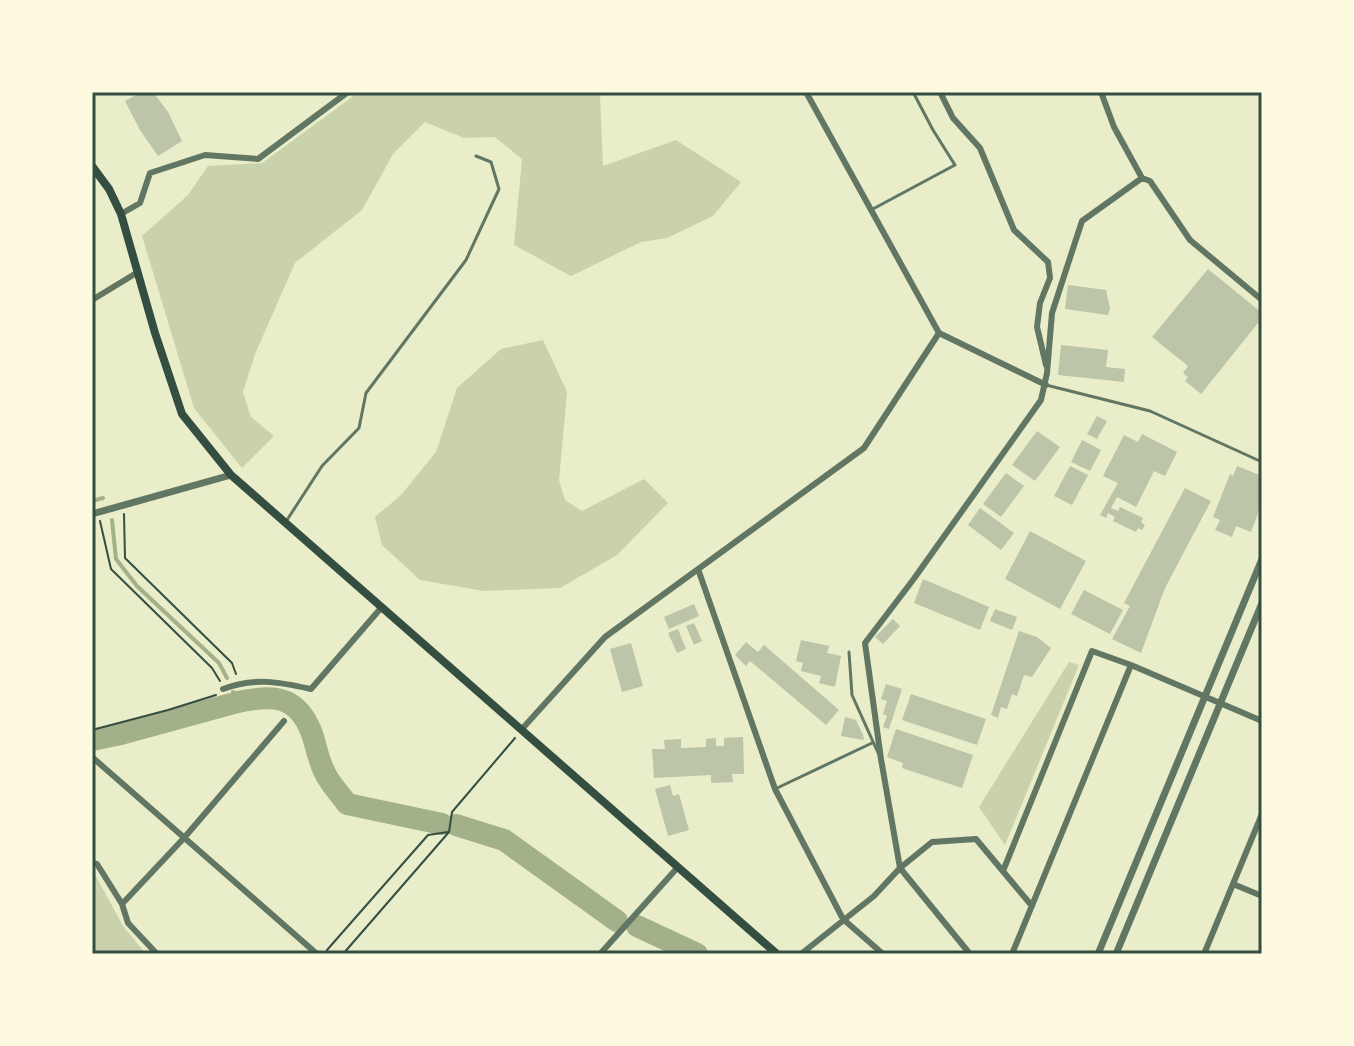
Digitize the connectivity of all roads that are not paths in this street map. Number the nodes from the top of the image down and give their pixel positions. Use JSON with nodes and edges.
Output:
{"nodes":[{"id":1,"x":348,"y":92,"type":"edge"},
{"id":2,"x":806,"y":92,"type":"edge"},
{"id":3,"x":913,"y":92,"type":"edge"},
{"id":4,"x":940,"y":92,"type":"edge"},
{"id":5,"x":1101,"y":92,"type":"edge"},
{"id":6,"x":476,"y":156,"type":"dead end"},
{"id":7,"x":92,"y":166,"type":"edge"},
{"id":8,"x":1142,"y":178,"type":"junction"},
{"id":9,"x":871,"y":210,"type":"junction"},
{"id":10,"x":121,"y":214,"type":"junction"},
{"id":11,"x":138,"y":272,"type":"junction"},
{"id":12,"x":92,"y":300,"type":"edge"},
{"id":13,"x":1262,"y":300,"type":"edge"},
{"id":14,"x":939,"y":333,"type":"junction"},
{"id":15,"x":1047,"y":373,"type":"junction"},
{"id":16,"x":1046,"y":385,"type":"junction"},
{"id":17,"x":1262,"y":462,"type":"edge"},
{"id":18,"x":231,"y":475,"type":"junction"},
{"id":19,"x":95,"y":513,"type":"edge"},
{"id":20,"x":285,"y":523,"type":"junction"},
{"id":21,"x":1262,"y":559,"type":"edge"},
{"id":22,"x":698,"y":569,"type":"junction"},
{"id":23,"x":1262,"y":603,"type":"edge"},
{"id":24,"x":381,"y":608,"type":"junction"},
{"id":25,"x":849,"y":652,"type":"dead end"},
{"id":26,"x":1131,"y":665,"type":"junction"},
{"id":27,"x":223,"y":689,"type":"road end"},
{"id":28,"x":1204,"y":696,"type":"junction"},
{"id":29,"x":1220,"y":704,"type":"junction"},
{"id":30,"x":284,"y":721,"type":"dead end"},
{"id":31,"x":1262,"y":721,"type":"edge"},
{"id":32,"x":522,"y":729,"type":"junction"},
{"id":33,"x":872,"y":743,"type":"junction"},
{"id":34,"x":92,"y":757,"type":"edge"},
{"id":35,"x":881,"y":759,"type":"junction"},
{"id":36,"x":775,"y":789,"type":"junction"},
{"id":37,"x":1262,"y":814,"type":"edge"},
{"id":38,"x":184,"y":838,"type":"junction"},
{"id":39,"x":92,"y":863,"type":"edge"},
{"id":40,"x":678,"y":867,"type":"junction"},
{"id":41,"x":900,"y":868,"type":"junction"},
{"id":42,"x":1003,"y":871,"type":"junction"},
{"id":43,"x":1233,"y":884,"type":"junction"},
{"id":44,"x":1262,"y":896,"type":"edge"},
{"id":45,"x":122,"y":904,"type":"junction"},
{"id":46,"x":1032,"y":906,"type":"junction"},
{"id":47,"x":843,"y":919,"type":"junction"},
{"id":48,"x":157,"y":954,"type":"edge"},
{"id":49,"x":317,"y":954,"type":"edge"},
{"id":50,"x":600,"y":954,"type":"edge"},
{"id":51,"x":777,"y":954,"type":"edge"},
{"id":52,"x":801,"y":954,"type":"edge"},
{"id":53,"x":883,"y":954,"type":"edge"},
{"id":54,"x":970,"y":954,"type":"edge"},
{"id":55,"x":1012,"y":954,"type":"edge"},
{"id":56,"x":1098,"y":954,"type":"edge"},
{"id":57,"x":1116,"y":954,"type":"edge"},
{"id":58,"x":1204,"y":954,"type":"edge"}],
"edges":[{"from":1,"to":10,"type":"street"},
{"from":2,"to":9,"type":"street"},
{"from":3,"to":9,"type":"lane"},
{"from":4,"to":15,"type":"street"},
{"from":5,"to":8,"type":"street"},
{"from":6,"to":20,"type":"lane"},
{"from":7,"to":10,"type":"main road"},
{"from":8,"to":13,"type":"street"},
{"from":8,"to":15,"type":"street"},
{"from":9,"to":14,"type":"street"},
{"from":10,"to":11,"type":"main road"},
{"from":11,"to":12,"type":"street"},
{"from":11,"to":18,"type":"main road"},
{"from":14,"to":16,"type":"street"},
{"from":14,"to":22,"type":"street"},
{"from":15,"to":16,"type":"street"},
{"from":16,"to":17,"type":"lane"},
{"from":16,"to":35,"type":"street"},
{"from":18,"to":19,"type":"street"},
{"from":18,"to":20,"type":"main road"},
{"from":20,"to":24,"type":"main road"},
{"from":21,"to":28,"type":"street"},
{"from":22,"to":32,"type":"street"},
{"from":22,"to":36,"type":"street"},
{"from":23,"to":29,"type":"street"},
{"from":24,"to":27,"type":"street"},
{"from":24,"to":32,"type":"main road"},
{"from":25,"to":33,"type":"lane"},
{"from":26,"to":28,"type":"street"},
{"from":26,"to":42,"type":"street"},
{"from":26,"to":46,"type":"street"},
{"from":28,"to":29,"type":"street"},
{"from":28,"to":56,"type":"street"},
{"from":29,"to":31,"type":"street"},
{"from":29,"to":57,"type":"street"},
{"from":30,"to":38,"type":"street"},
{"from":32,"to":40,"type":"main road"},
{"from":33,"to":35,"type":"lane"},
{"from":33,"to":36,"type":"lane"},
{"from":34,"to":38,"type":"street"},
{"from":35,"to":41,"type":"street"},
{"from":36,"to":47,"type":"street"},
{"from":37,"to":43,"type":"street"},
{"from":38,"to":45,"type":"street"},
{"from":38,"to":49,"type":"street"},
{"from":39,"to":45,"type":"street"},
{"from":40,"to":50,"type":"street"},
{"from":40,"to":51,"type":"main road"},
{"from":41,"to":42,"type":"street"},
{"from":41,"to":47,"type":"street"},
{"from":41,"to":54,"type":"street"},
{"from":42,"to":46,"type":"street"},
{"from":43,"to":44,"type":"street"},
{"from":43,"to":58,"type":"street"},
{"from":45,"to":48,"type":"street"},
{"from":46,"to":55,"type":"street"},
{"from":47,"to":52,"type":"street"},
{"from":47,"to":53,"type":"street"}]}
